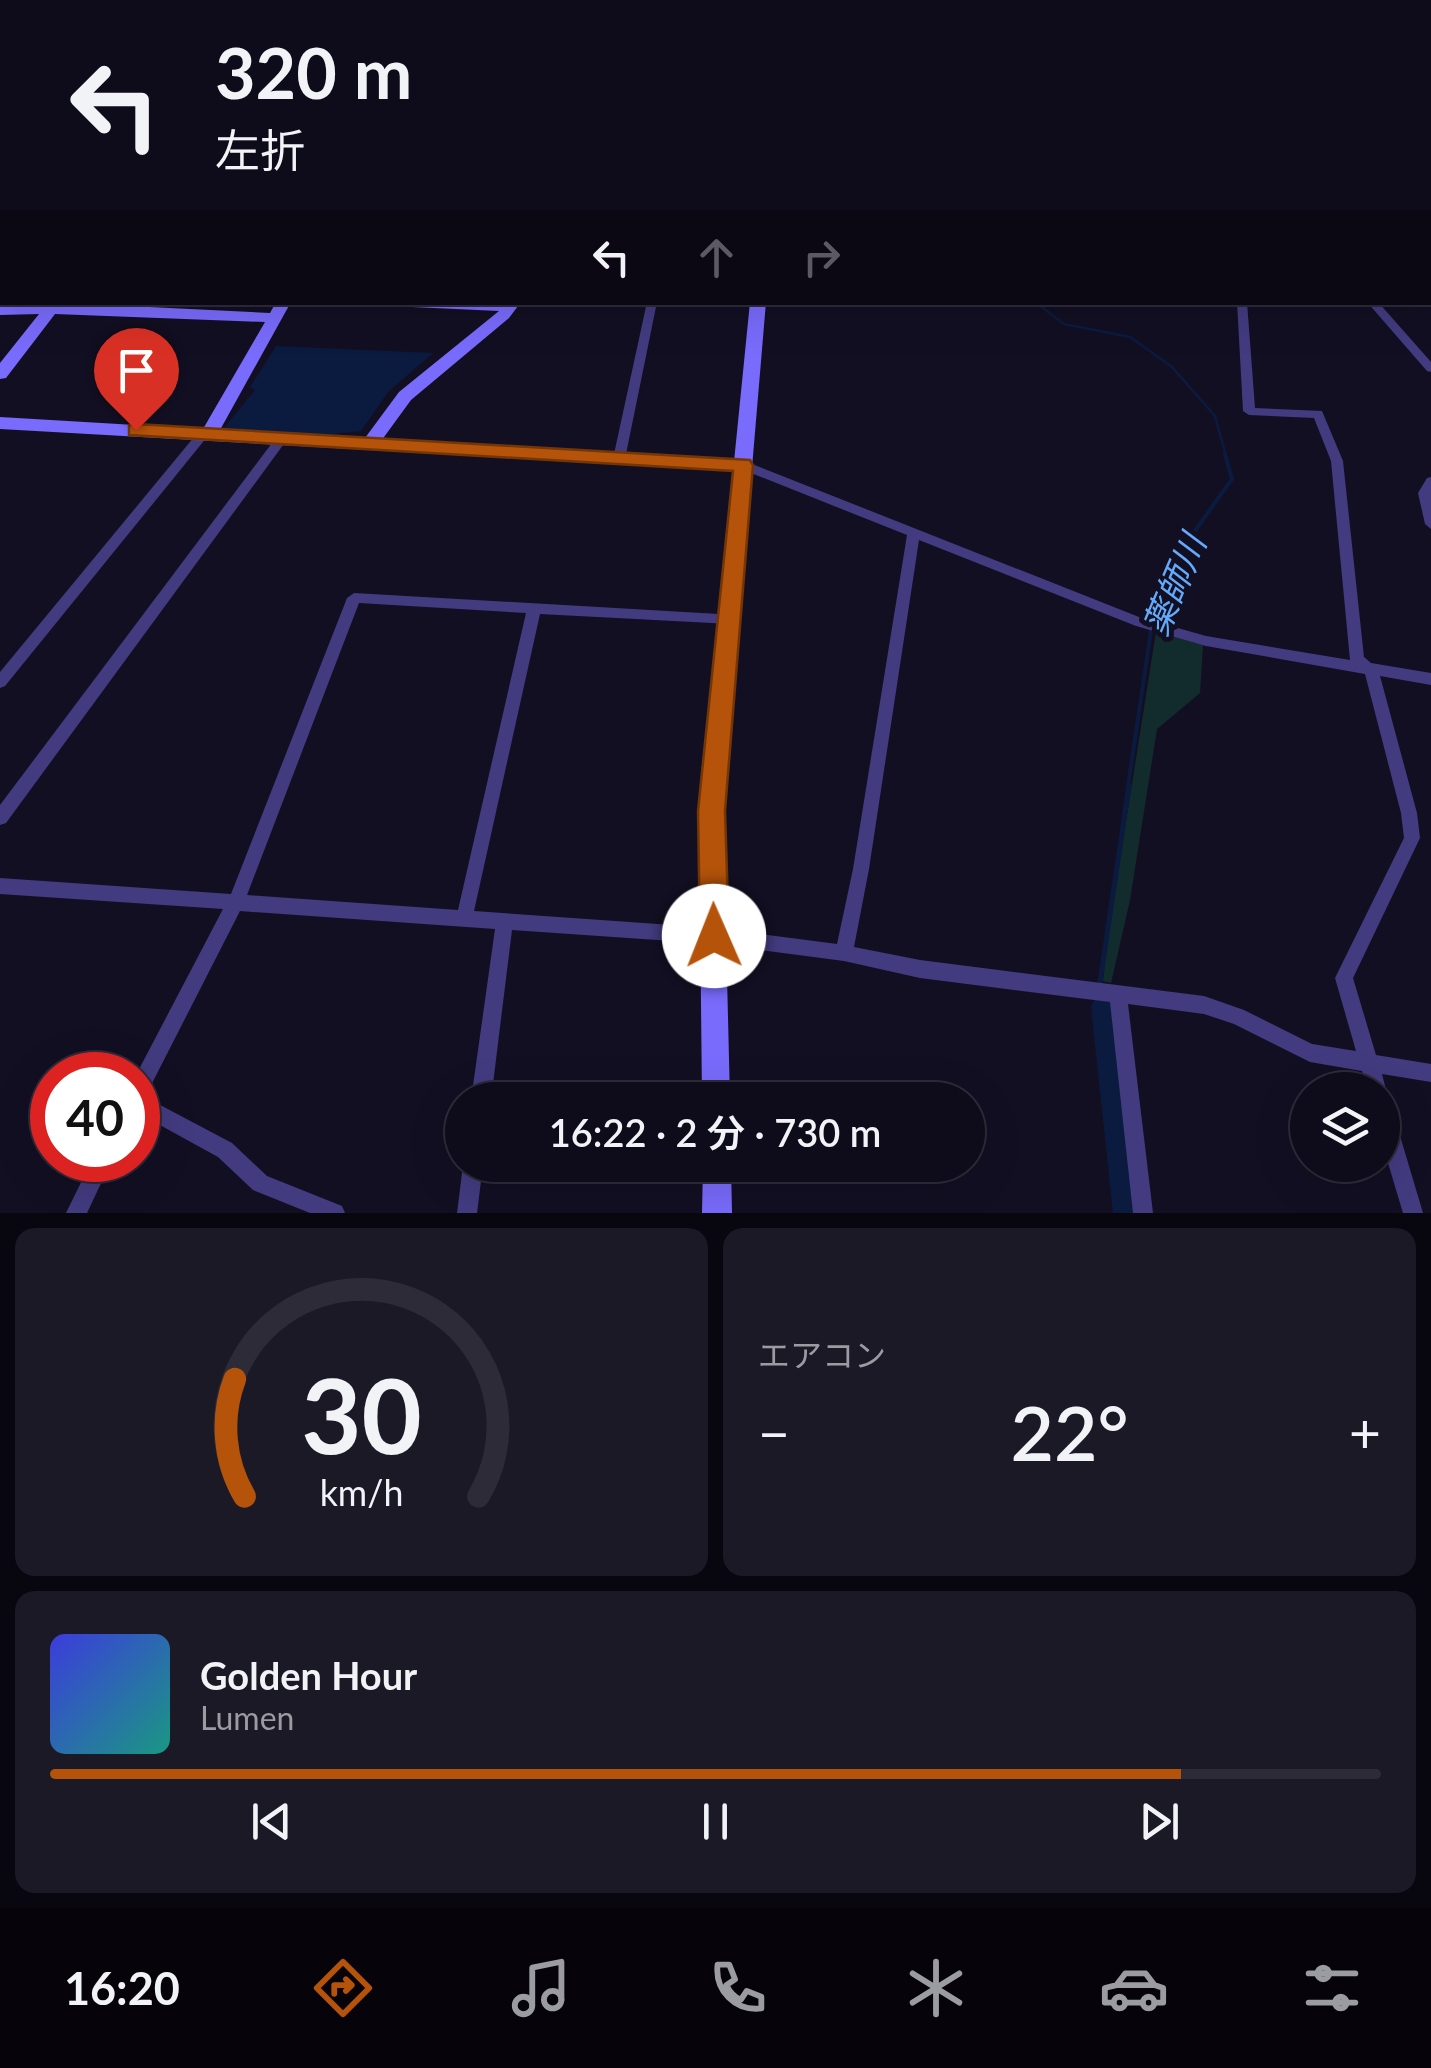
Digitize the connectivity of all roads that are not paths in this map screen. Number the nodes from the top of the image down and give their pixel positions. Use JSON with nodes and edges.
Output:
{"nodes":[{"id":1,"x":54,"y":305,"type":"edge"},
{"id":2,"x":512,"y":305,"type":"edge"},
{"id":3,"x":651,"y":305,"type":"edge"},
{"id":4,"x":758,"y":305,"type":"edge"},
{"id":5,"x":1242,"y":305,"type":"edge"},
{"id":6,"x":1375,"y":305,"type":"edge"},
{"id":7,"x":0,"y":310,"type":"edge"},
{"id":8,"x":279,"y":310,"type":"edge"},
{"id":9,"x":1431,"y":369,"type":"edge"},
{"id":10,"x":0,"y":374,"type":"edge"},
{"id":11,"x":0,"y":423,"type":"edge"},
{"id":12,"x":206,"y":434,"type":"junction"},
{"id":13,"x":282,"y":438,"type":"junction"},
{"id":14,"x":370,"y":444,"type":"junction"},
{"id":15,"x":619,"y":458,"type":"junction"},
{"id":16,"x":743,"y":465,"type":"junction"},
{"id":17,"x":1431,"y":481,"type":"edge"},
{"id":18,"x":1431,"y":524,"type":"edge"},
{"id":19,"x":914,"y":532,"type":"junction"},
{"id":20,"x":534,"y":608,"type":"junction"},
{"id":21,"x":731,"y":619,"type":"junction"},
{"id":22,"x":1371,"y":671,"type":"junction"},
{"id":23,"x":1431,"y":678,"type":"edge"},
{"id":24,"x":0,"y":682,"type":"edge"},
{"id":25,"x":0,"y":818,"type":"edge"},
{"id":26,"x":0,"y":886,"type":"edge"},
{"id":27,"x":236,"y":902,"type":"junction"},
{"id":28,"x":464,"y":920,"type":"junction"},
{"id":29,"x":504,"y":923,"type":"junction"},
{"id":30,"x":714,"y":936,"type":"junction"},
{"id":31,"x":844,"y":953,"type":"junction"},
{"id":32,"x":1118,"y":994,"type":"junction"},
{"id":33,"x":158,"y":1052,"type":"edge"},
{"id":34,"x":1369,"y":1064,"type":"junction"},
{"id":35,"x":1371,"y":1072,"type":"edge"},
{"id":36,"x":1431,"y":1073,"type":"edge"},
{"id":37,"x":484,"y":1082,"type":"edge"},
{"id":38,"x":716,"y":1082,"type":"edge"},
{"id":39,"x":160,"y":1115,"type":"edge"},
{"id":40,"x":1400,"y":1168,"type":"edge"},
{"id":41,"x":91,"y":1182,"type":"edge"},
{"id":42,"x":471,"y":1182,"type":"edge"},
{"id":43,"x":717,"y":1182,"type":"edge"},
{"id":44,"x":76,"y":1213,"type":"edge"},
{"id":45,"x":335,"y":1213,"type":"edge"},
{"id":46,"x":467,"y":1213,"type":"edge"},
{"id":47,"x":717,"y":1213,"type":"edge"},
{"id":48,"x":1143,"y":1213,"type":"edge"},
{"id":49,"x":1414,"y":1213,"type":"edge"}],
"edges":[{"from":1,"to":7,"type":"street"},
{"from":1,"to":8,"type":"street"},
{"from":1,"to":10,"type":"street"},
{"from":2,"to":14,"type":"street"},
{"from":3,"to":15,"type":"street"},
{"from":4,"to":16,"type":"street"},
{"from":5,"to":22,"type":"street"},
{"from":6,"to":9,"type":"street"},
{"from":8,"to":12,"type":"street"},
{"from":11,"to":12,"type":"street"},
{"from":12,"to":13,"type":"street"},
{"from":12,"to":24,"type":"street"},
{"from":13,"to":14,"type":"street"},
{"from":13,"to":25,"type":"street"},
{"from":14,"to":15,"type":"street"},
{"from":15,"to":16,"type":"street"},
{"from":16,"to":19,"type":"street"},
{"from":16,"to":21,"type":"street"},
{"from":17,"to":18,"type":"street"},
{"from":19,"to":22,"type":"street"},
{"from":19,"to":31,"type":"street"},
{"from":20,"to":21,"type":"street"},
{"from":20,"to":27,"type":"street"},
{"from":20,"to":28,"type":"street"},
{"from":21,"to":30,"type":"street"},
{"from":22,"to":23,"type":"street"},
{"from":22,"to":34,"type":"street"},
{"from":26,"to":27,"type":"street"},
{"from":27,"to":28,"type":"street"},
{"from":27,"to":33,"type":"street"},
{"from":28,"to":29,"type":"street"},
{"from":29,"to":30,"type":"street"},
{"from":29,"to":37,"type":"street"},
{"from":30,"to":31,"type":"street"},
{"from":30,"to":38,"type":"street"},
{"from":31,"to":32,"type":"street"},
{"from":32,"to":34,"type":"street"},
{"from":32,"to":48,"type":"street"},
{"from":34,"to":35,"type":"street"},
{"from":34,"to":36,"type":"street"},
{"from":39,"to":45,"type":"street"},
{"from":40,"to":49,"type":"street"},
{"from":41,"to":44,"type":"street"},
{"from":42,"to":46,"type":"street"},
{"from":43,"to":47,"type":"street"}]}
